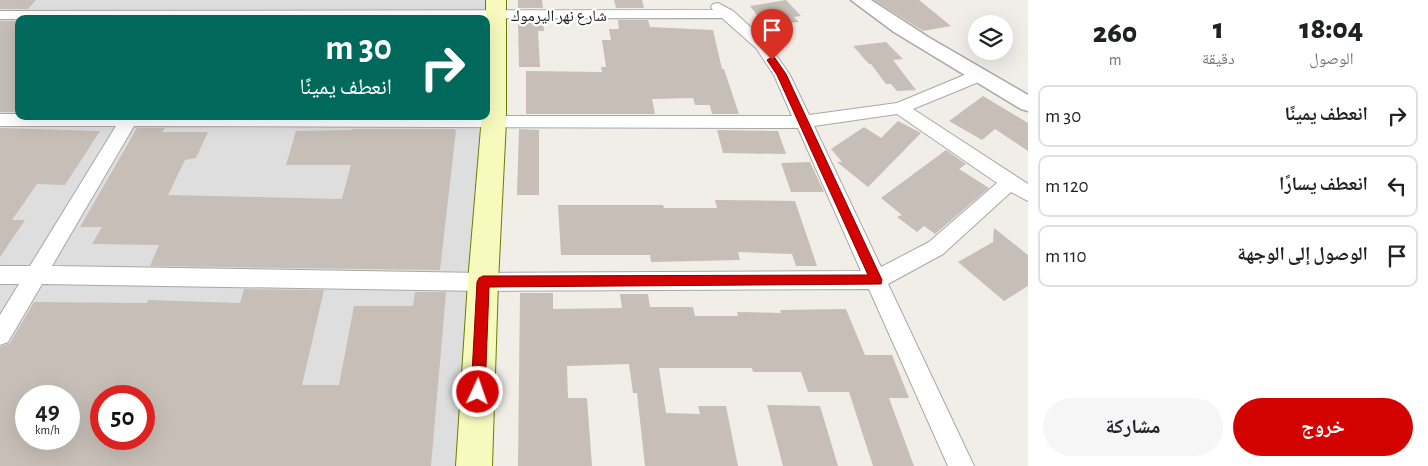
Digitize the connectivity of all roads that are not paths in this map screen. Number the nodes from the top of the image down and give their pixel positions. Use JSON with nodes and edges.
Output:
{"nodes":[{"id":1,"x":198,"y":0,"type":"edge"},
{"id":2,"x":708,"y":0,"type":"edge"},
{"id":3,"x":860,"y":0,"type":"edge"},
{"id":4,"x":495,"y":7,"type":"edge"},
{"id":5,"x":728,"y":14,"type":"junction"},
{"id":6,"x":0,"y":15,"type":"edge"},
{"id":7,"x":15,"y":15,"type":"edge"},
{"id":8,"x":189,"y":15,"type":"edge"},
{"id":9,"x":249,"y":15,"type":"edge"},
{"id":10,"x":980,"y":75,"type":"junction"},
{"id":11,"x":1028,"y":104,"type":"edge"},
{"id":12,"x":900,"y":108,"type":"junction"},
{"id":13,"x":0,"y":120,"type":"edge"},
{"id":14,"x":15,"y":120,"type":"edge"},
{"id":15,"x":129,"y":120,"type":"edge"},
{"id":16,"x":373,"y":120,"type":"edge"},
{"id":17,"x":494,"y":121,"type":"junction"},
{"id":18,"x":804,"y":122,"type":"junction"},
{"id":19,"x":1010,"y":182,"type":"junction"},
{"id":20,"x":1028,"y":194,"type":"edge"},
{"id":21,"x":0,"y":275,"type":"edge"},
{"id":22,"x":34,"y":275,"type":"junction"},
{"id":23,"x":876,"y":280,"type":"junction"},
{"id":24,"x":483,"y":282,"type":"junction"},
{"id":25,"x":0,"y":335,"type":"edge"},
{"id":26,"x":474,"y":466,"type":"edge"},
{"id":27,"x":961,"y":466,"type":"edge"}],
"edges":[{"from":1,"to":8,"type":"street"},
{"from":2,"to":5,"type":"street"},
{"from":3,"to":10,"type":"street"},
{"from":4,"to":5,"type":"street","name":"شارع نهر اليرموك"},
{"from":4,"to":9,"type":"street","name":"شارع نهر اليرموك"},
{"from":4,"to":17,"type":"main road"},
{"from":5,"to":18,"type":"street"},
{"from":6,"to":7,"type":"street","name":"شارع نهر اليرموك"},
{"from":10,"to":11,"type":"street"},
{"from":10,"to":12,"type":"street"},
{"from":12,"to":18,"type":"street"},
{"from":12,"to":19,"type":"street"},
{"from":13,"to":14,"type":"street"},
{"from":15,"to":22,"type":"street"},
{"from":16,"to":17,"type":"street"},
{"from":17,"to":18,"type":"street"},
{"from":17,"to":24,"type":"main road"},
{"from":18,"to":23,"type":"street"},
{"from":19,"to":20,"type":"street"},
{"from":19,"to":23,"type":"street"},
{"from":21,"to":22,"type":"street"},
{"from":22,"to":24,"type":"street"},
{"from":22,"to":25,"type":"street"},
{"from":23,"to":24,"type":"street"},
{"from":23,"to":27,"type":"street"},
{"from":24,"to":26,"type":"main road"}]}
